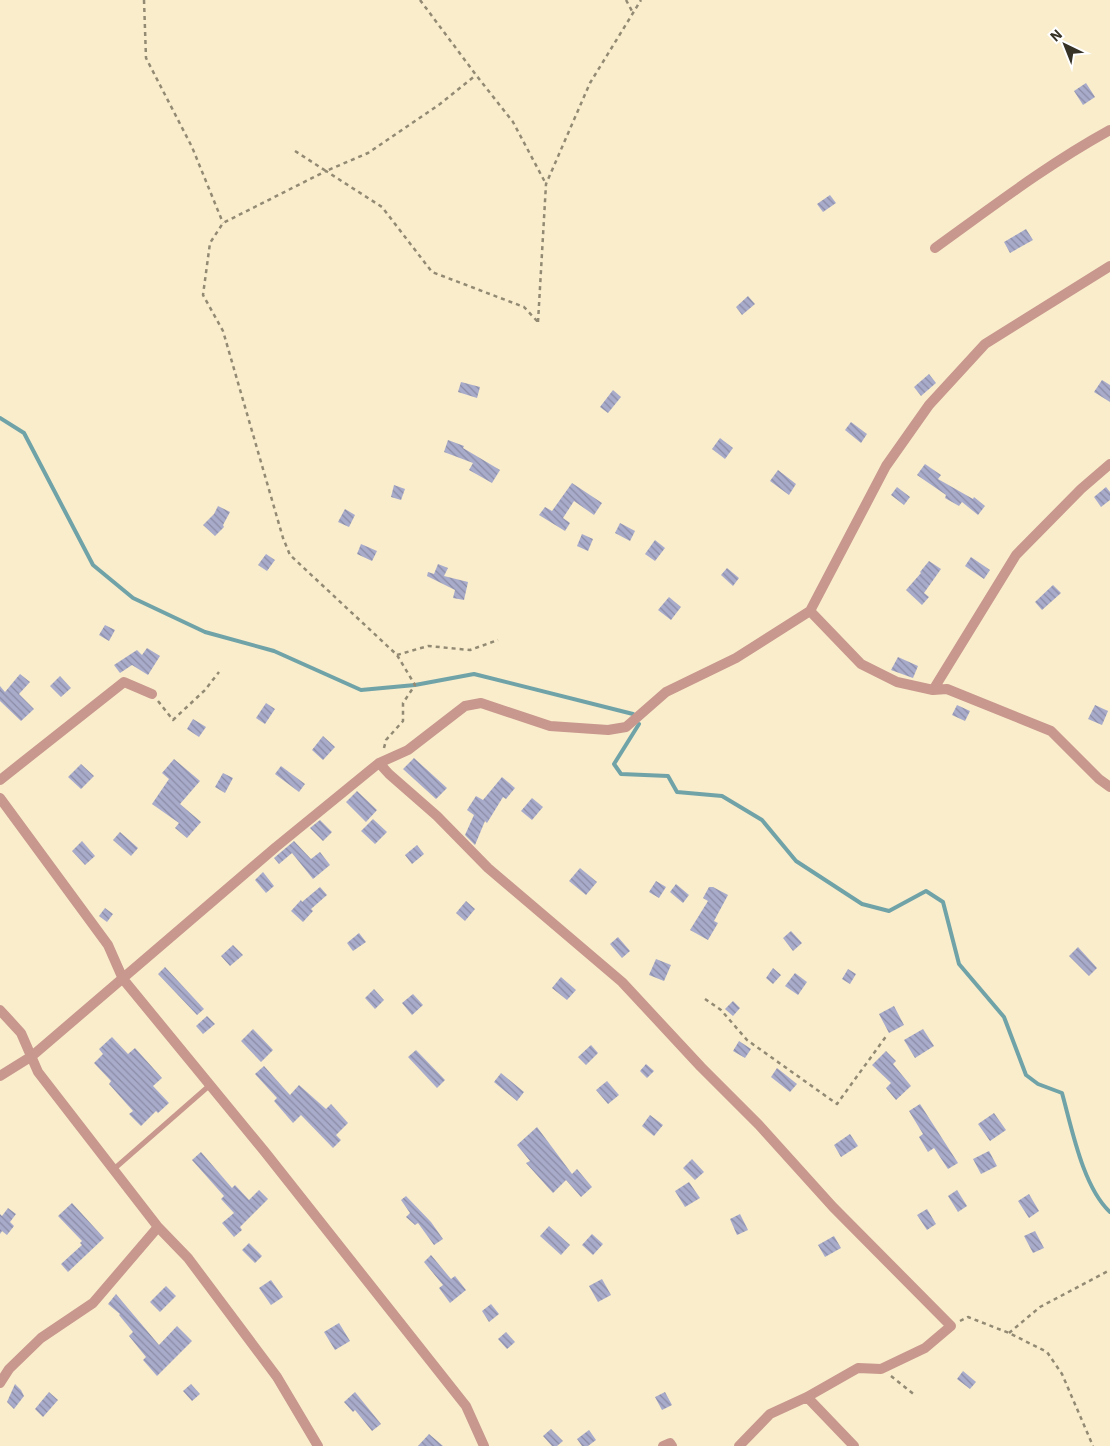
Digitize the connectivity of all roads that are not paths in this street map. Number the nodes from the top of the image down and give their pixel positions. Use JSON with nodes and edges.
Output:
{"nodes":[{"id":1,"x":1110,"y":130,"type":"edge"},
{"id":2,"x":935,"y":248,"type":"dead end"},
{"id":3,"x":1110,"y":266,"type":"edge"},
{"id":4,"x":1110,"y":464,"type":"edge"},
{"id":5,"x":810,"y":612,"type":"junction"},
{"id":6,"x":933,"y":690,"type":"junction"},
{"id":7,"x":152,"y":694,"type":"road end"},
{"id":8,"x":379,"y":763,"type":"junction"},
{"id":9,"x":0,"y":780,"type":"edge"},
{"id":10,"x":1110,"y":787,"type":"edge"},
{"id":11,"x":0,"y":798,"type":"edge"},
{"id":12,"x":123,"y":979,"type":"junction"},
{"id":13,"x":0,"y":1010,"type":"edge"},
{"id":14,"x":32,"y":1056,"type":"junction"},
{"id":15,"x":0,"y":1076,"type":"edge"},
{"id":16,"x":210,"y":1085,"type":"junction"},
{"id":17,"x":114,"y":1169,"type":"junction"},
{"id":18,"x":158,"y":1226,"type":"junction"},
{"id":19,"x":0,"y":1383,"type":"edge"},
{"id":20,"x":807,"y":1397,"type":"junction"},
{"id":21,"x":318,"y":1446,"type":"edge"},
{"id":22,"x":484,"y":1446,"type":"edge"},
{"id":23,"x":663,"y":1446,"type":"edge"},
{"id":24,"x":672,"y":1446,"type":"edge"},
{"id":25,"x":739,"y":1446,"type":"edge"},
{"id":26,"x":854,"y":1446,"type":"edge"}],
"edges":[{"from":1,"to":2,"type":"street"},
{"from":3,"to":5,"type":"street"},
{"from":4,"to":6,"type":"street"},
{"from":5,"to":6,"type":"street"},
{"from":5,"to":8,"type":"street"},
{"from":6,"to":10,"type":"street"},
{"from":7,"to":9,"type":"street"},
{"from":8,"to":12,"type":"street"},
{"from":8,"to":20,"type":"street"},
{"from":11,"to":12,"type":"street"},
{"from":12,"to":14,"type":"street"},
{"from":12,"to":16,"type":"street"},
{"from":13,"to":14,"type":"street"},
{"from":14,"to":15,"type":"street"},
{"from":14,"to":17,"type":"street"},
{"from":16,"to":17,"type":"lane"},
{"from":16,"to":22,"type":"street"},
{"from":17,"to":18,"type":"street"},
{"from":18,"to":19,"type":"street"},
{"from":18,"to":21,"type":"street"},
{"from":20,"to":25,"type":"street"},
{"from":20,"to":26,"type":"street"},
{"from":23,"to":24,"type":"street"}]}
